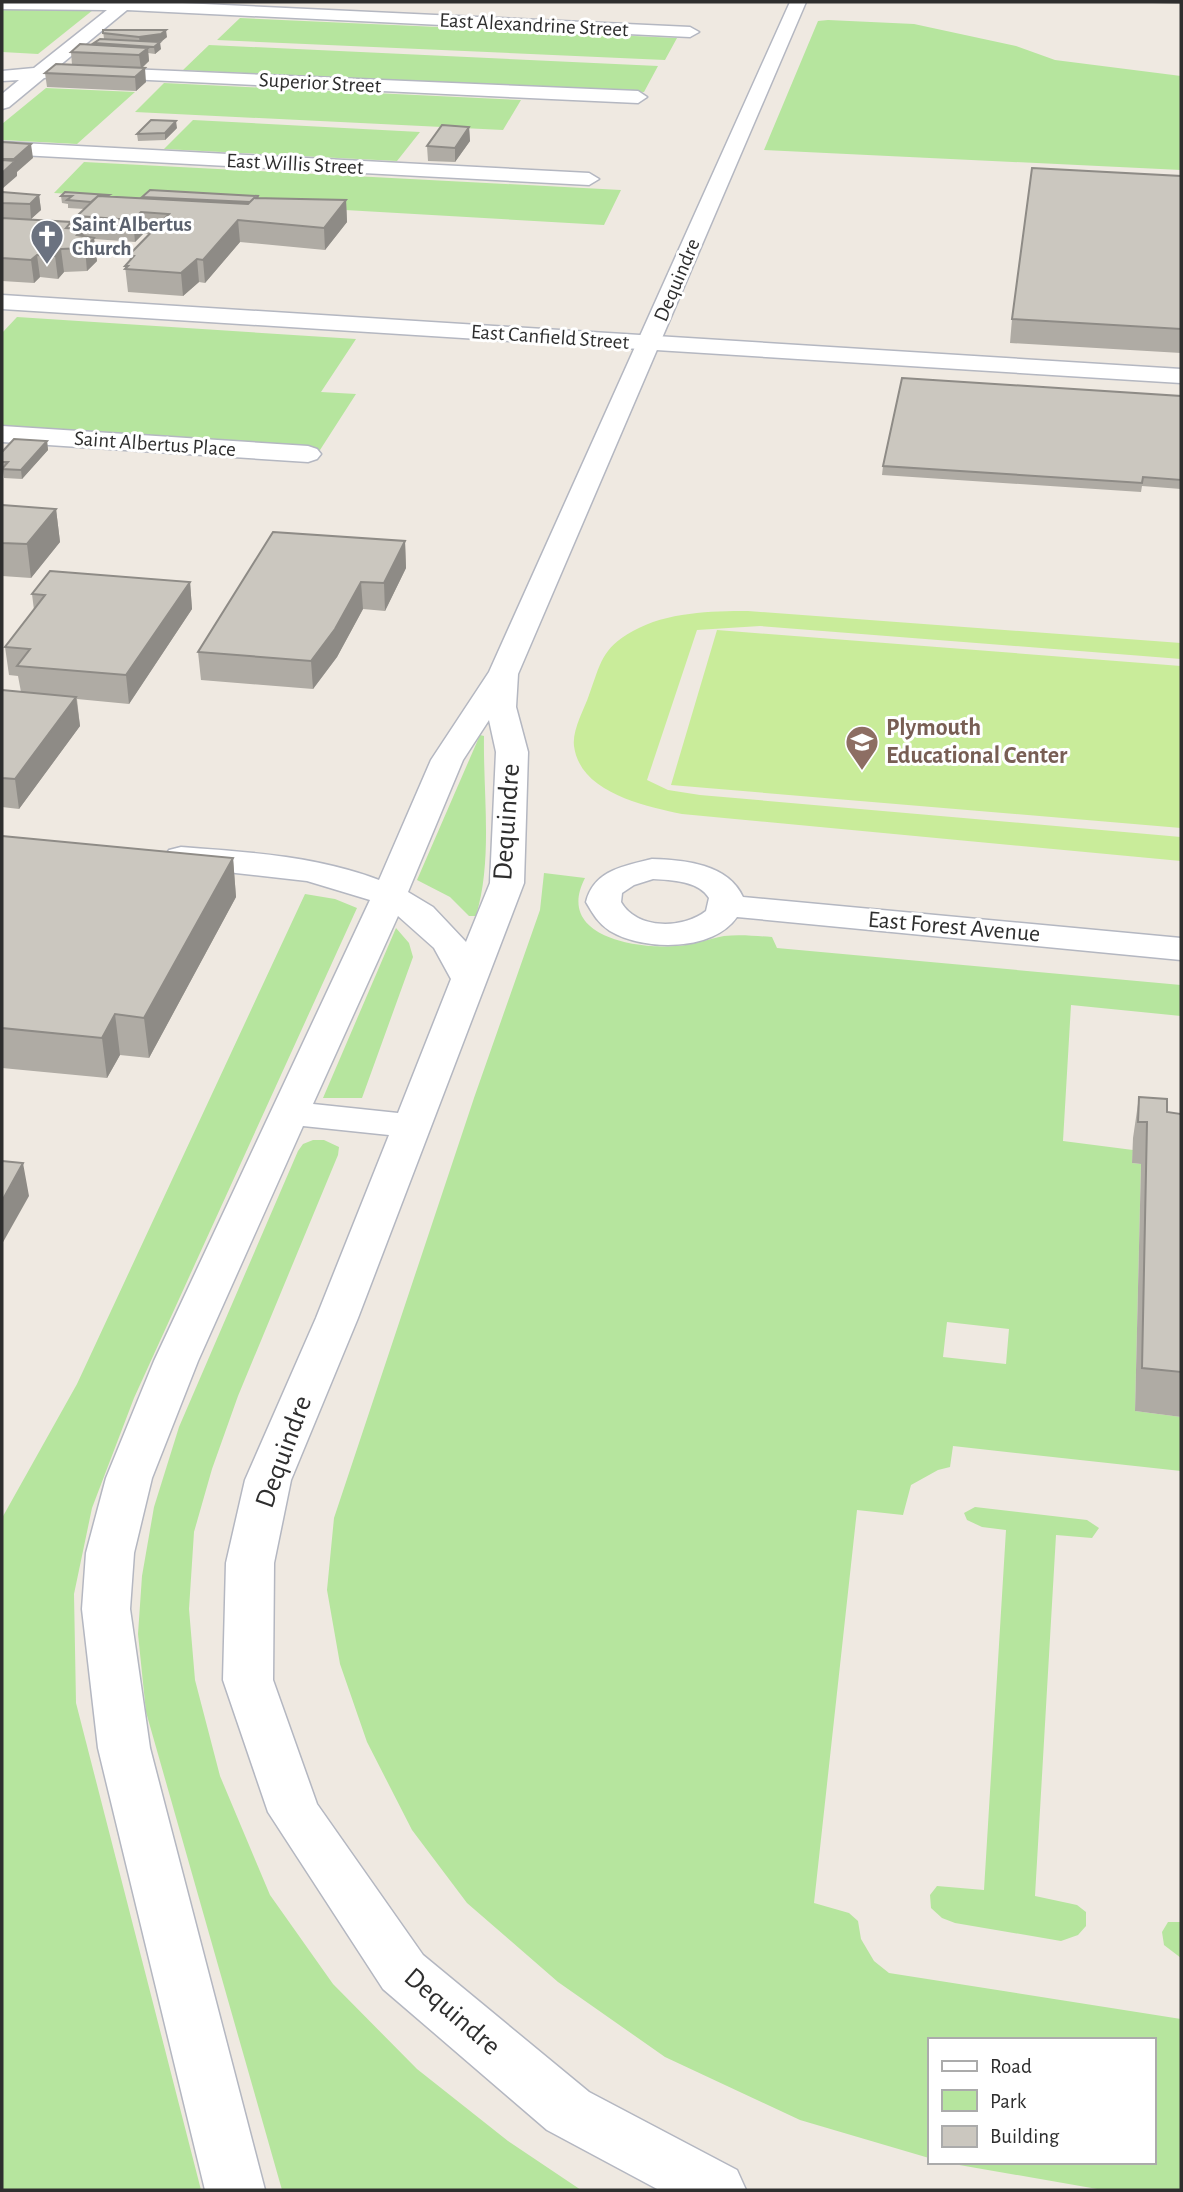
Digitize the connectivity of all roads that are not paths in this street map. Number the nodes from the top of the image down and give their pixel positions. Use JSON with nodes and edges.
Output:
{"nodes":[{"id":1,"x":798,"y":2,"type":"edge"},
{"id":2,"x":2,"y":4,"type":"edge"},
{"id":3,"x":125,"y":4,"type":"edge"},
{"id":4,"x":690,"y":32,"type":"dead end"},
{"id":5,"x":39,"y":74,"type":"junction"},
{"id":6,"x":2,"y":76,"type":"edge"},
{"id":7,"x":638,"y":97,"type":"dead end"},
{"id":8,"x":2,"y":103,"type":"edge"},
{"id":9,"x":2,"y":148,"type":"edge"},
{"id":10,"x":589,"y":179,"type":"dead end"},
{"id":11,"x":2,"y":302,"type":"edge"},
{"id":12,"x":650,"y":343,"type":"junction"},
{"id":13,"x":1181,"y":376,"type":"edge"},
{"id":14,"x":2,"y":434,"type":"edge"},
{"id":15,"x":308,"y":454,"type":"dead end"},
{"id":16,"x":504,"y":672,"type":"junction"},
{"id":17,"x":148,"y":853,"type":"edge"},
{"id":18,"x":390,"y":894,"type":"junction"},
{"id":19,"x":726,"y":906,"type":"dead end"},
{"id":20,"x":1181,"y":948,"type":"edge"},
{"id":21,"x":470,"y":980,"type":"junction"},
{"id":22,"x":290,"y":1113,"type":"junction"},
{"id":23,"x":413,"y":1126,"type":"junction"},
{"id":24,"x":235,"y":2190,"type":"edge"},
{"id":25,"x":716,"y":2190,"type":"edge"}],
"edges":[{"from":1,"to":12,"type":"street","name":"Dequindre"},
{"from":2,"to":3,"type":"street","name":"East Alexandrine Street"},
{"from":3,"to":4,"type":"street","name":"East Alexandrine Street"},
{"from":3,"to":5,"type":"street"},
{"from":5,"to":6,"type":"street","name":"Superior Street"},
{"from":5,"to":7,"type":"street","name":"Superior Street"},
{"from":5,"to":8,"type":"street"},
{"from":9,"to":10,"type":"street","name":"East Willis Street"},
{"from":11,"to":12,"type":"street","name":"East Canfield Street"},
{"from":12,"to":13,"type":"street","name":"East Canfield Street"},
{"from":12,"to":16,"type":"street","name":"Dequindre"},
{"from":14,"to":15,"type":"street","name":"Saint Albertus Place"},
{"from":16,"to":18,"type":"street","name":"Dequindre"},
{"from":16,"to":21,"type":"street","name":"Dequindre"},
{"from":17,"to":18,"type":"street"},
{"from":18,"to":21,"type":"street"},
{"from":18,"to":22,"type":"street","name":"Dequindre"},
{"from":19,"to":20,"type":"street","name":"East Forest Avenue"},
{"from":21,"to":23,"type":"street","name":"Dequindre"},
{"from":22,"to":23,"type":"street"},
{"from":22,"to":24,"type":"street","name":"Dequindre"},
{"from":23,"to":25,"type":"street","name":"Dequindre"}]}
